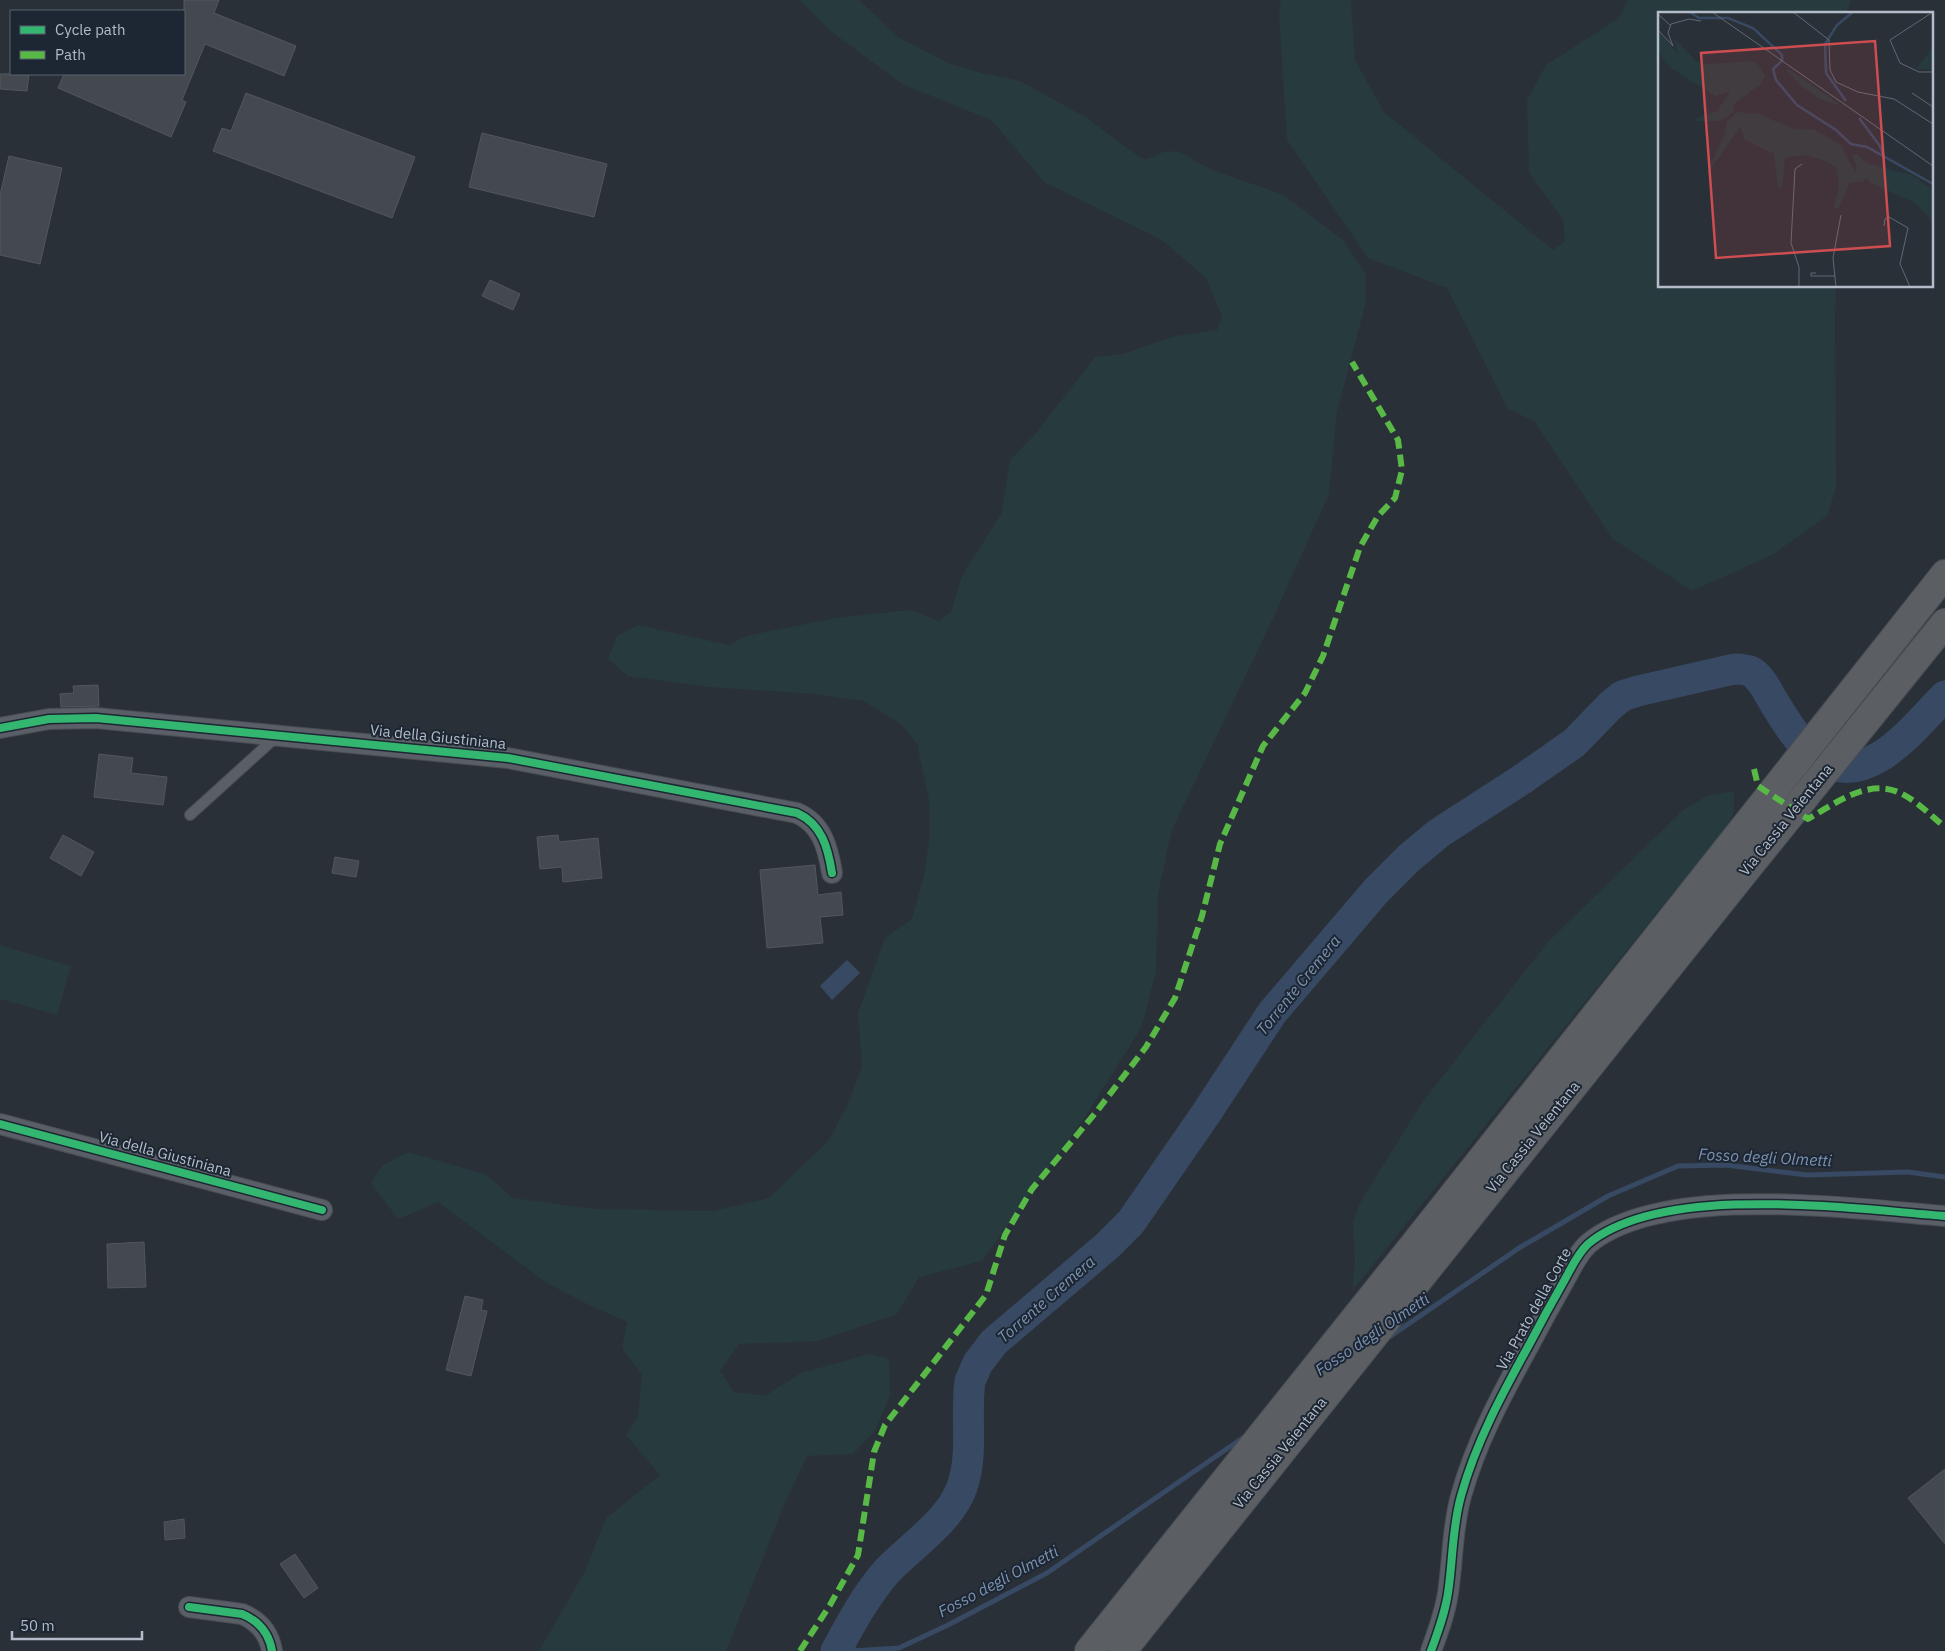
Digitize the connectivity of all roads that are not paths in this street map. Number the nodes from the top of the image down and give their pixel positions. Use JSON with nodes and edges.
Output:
{"nodes":[{"id":1,"x":1945,"y":574,"type":"edge"},
{"id":2,"x":1945,"y":623,"type":"edge"},
{"id":3,"x":0,"y":728,"type":"edge"},
{"id":4,"x":277,"y":736,"type":"junction"},
{"id":5,"x":190,"y":815,"type":"dead end"},
{"id":6,"x":832,"y":873,"type":"dead end"},
{"id":7,"x":0,"y":1124,"type":"edge"},
{"id":8,"x":322,"y":1210,"type":"dead end"},
{"id":9,"x":1945,"y":1216,"type":"edge"},
{"id":10,"x":1423,"y":1254,"type":"junction"},
{"id":11,"x":189,"y":1607,"type":"dead end"},
{"id":12,"x":1140,"y":1608,"type":"junction"},
{"id":13,"x":272,"y":1651,"type":"edge"},
{"id":14,"x":1089,"y":1651,"type":"edge"},
{"id":15,"x":1122,"y":1651,"type":"edge"},
{"id":16,"x":1431,"y":1651,"type":"edge"}],
"edges":[{"from":1,"to":10,"type":"highway","name":"Via Cassia Veientana"},
{"from":2,"to":10,"type":"highway","name":"Via Cassia Veientana"},
{"from":3,"to":4,"type":"street","name":"Via della Giustiniana"},
{"from":4,"to":5,"type":"lane"},
{"from":4,"to":6,"type":"street","name":"Via della Giustiniana"},
{"from":7,"to":8,"type":"street","name":"Via della Giustiniana"},
{"from":9,"to":16,"type":"street","name":"Via Prato della Corte"},
{"from":10,"to":12,"type":"highway","name":"Via Cassia Veientana"},
{"from":11,"to":13,"type":"street"},
{"from":12,"to":14,"type":"highway"},
{"from":12,"to":15,"type":"highway","name":"Via Cassia Veientana"}]}
